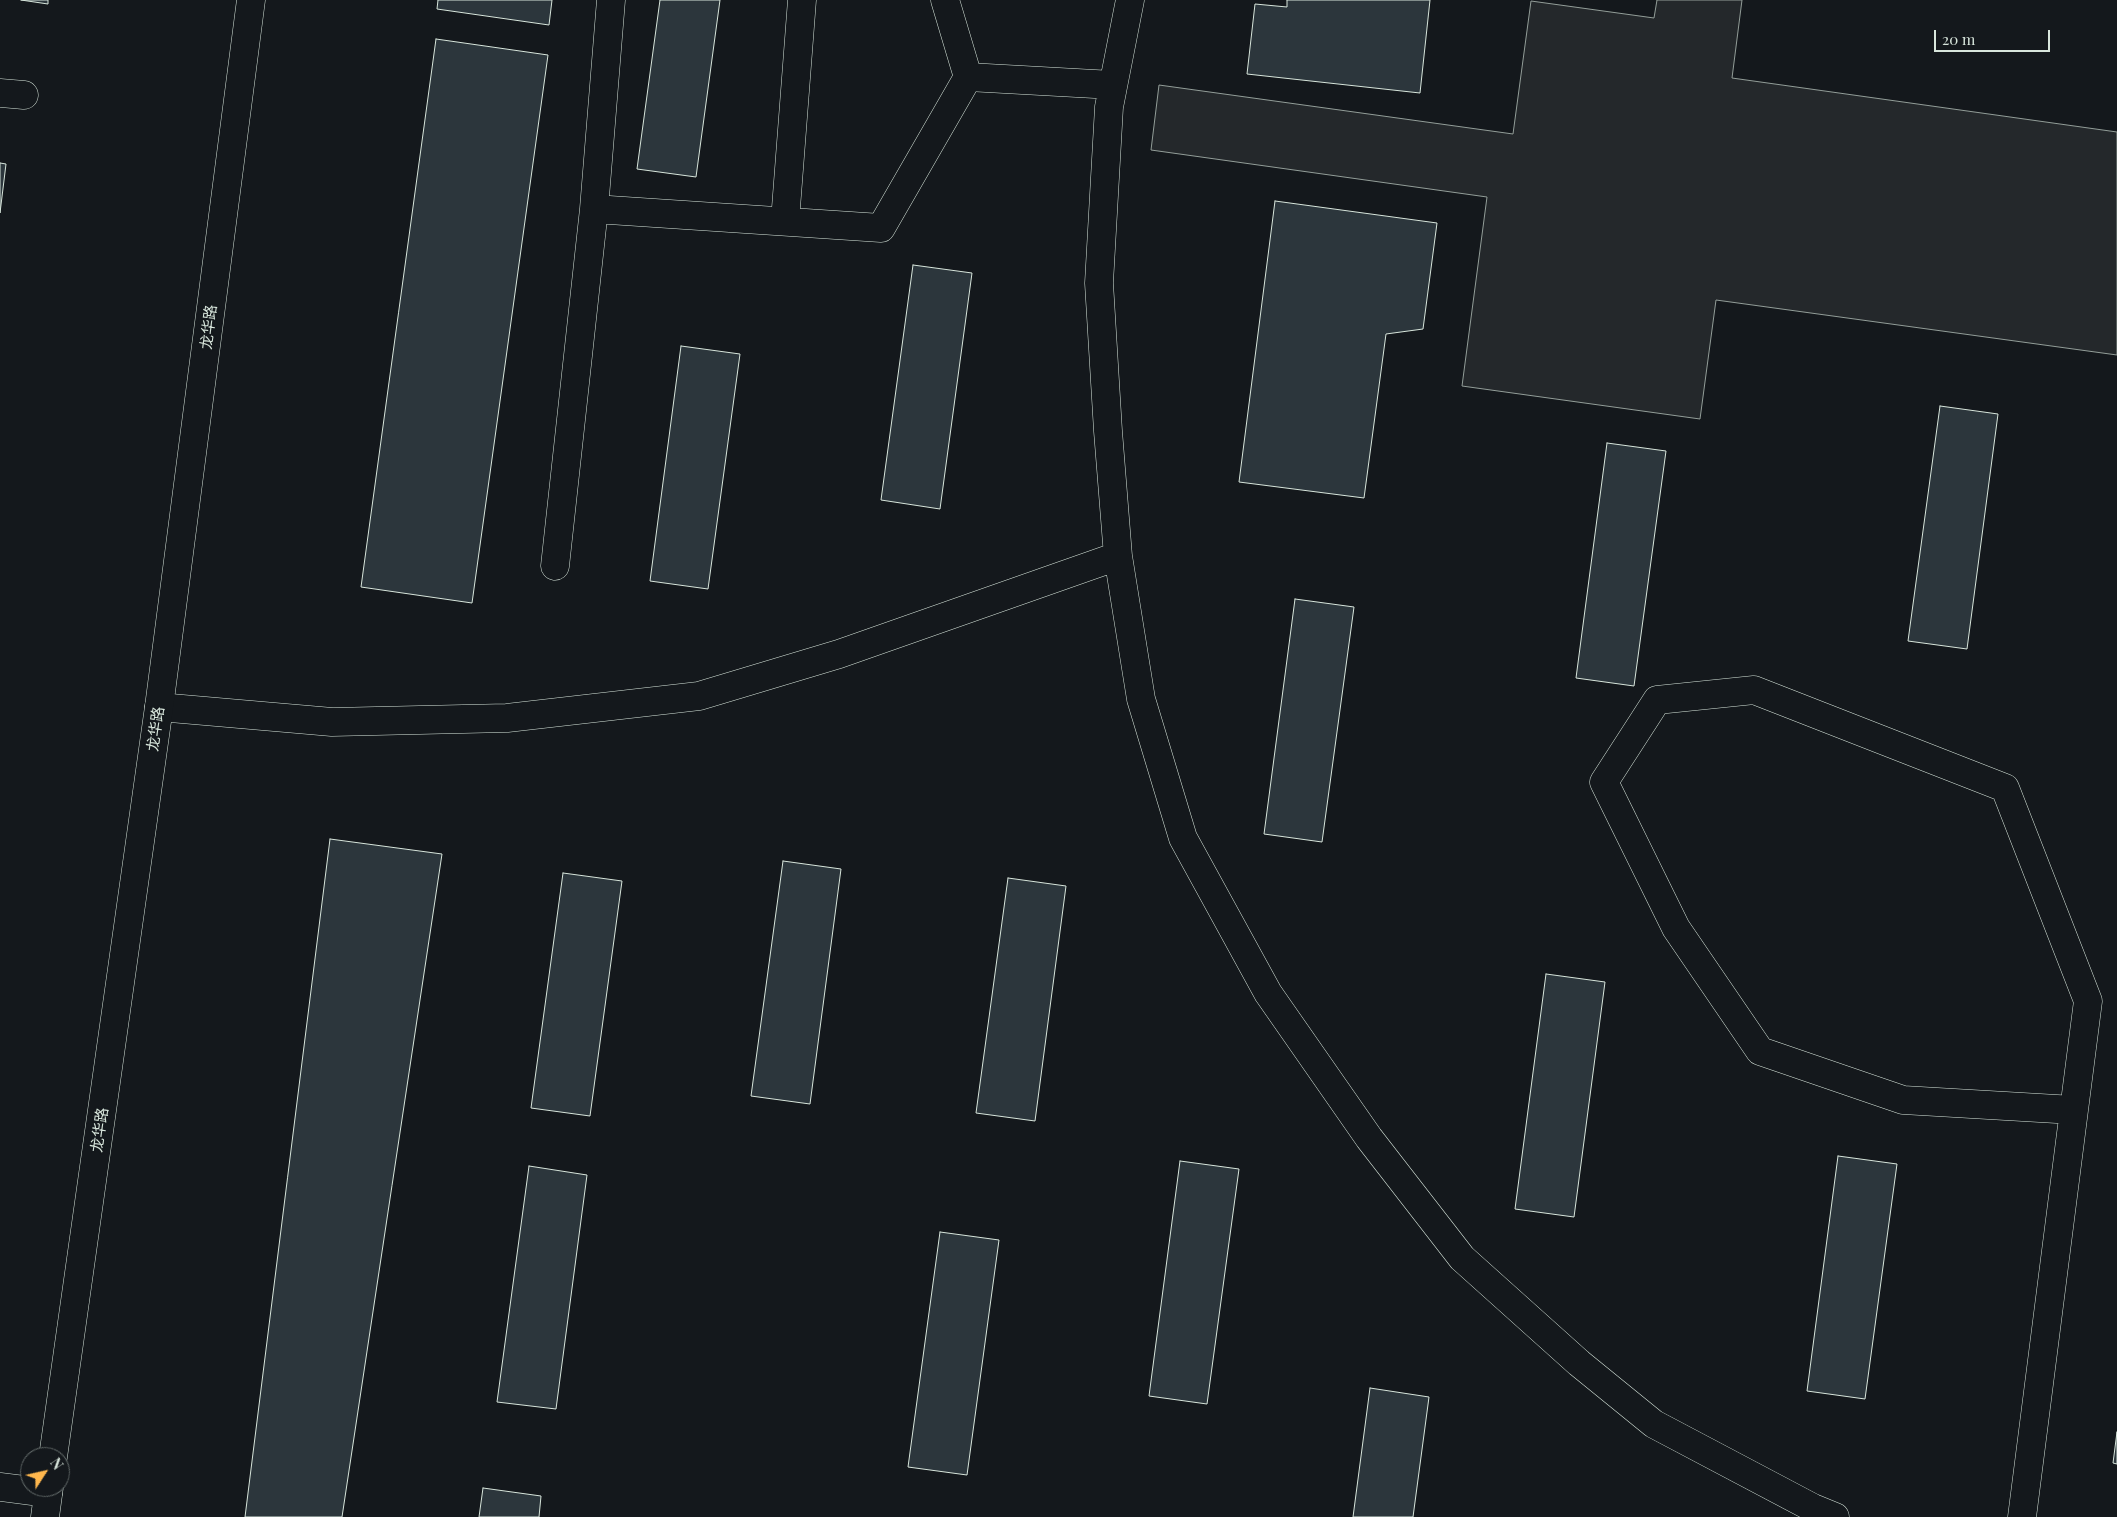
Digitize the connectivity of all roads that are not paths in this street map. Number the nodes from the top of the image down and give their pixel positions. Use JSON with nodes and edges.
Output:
{"nodes":[{"id":1,"x":251,"y":0,"type":"edge"},
{"id":2,"x":612,"y":0,"type":"edge"},
{"id":3,"x":802,"y":0,"type":"edge"},
{"id":4,"x":945,"y":0,"type":"edge"},
{"id":5,"x":1130,"y":0,"type":"edge"},
{"id":6,"x":968,"y":77,"type":"junction"},
{"id":7,"x":1113,"y":85,"type":"junction"},
{"id":8,"x":594,"y":209,"type":"junction"},
{"id":9,"x":785,"y":221,"type":"junction"},
{"id":10,"x":1118,"y":556,"type":"junction"},
{"id":11,"x":555,"y":566,"type":"dead end"},
{"id":12,"x":159,"y":707,"type":"junction"},
{"id":13,"x":2074,"y":1110,"type":"junction"},
{"id":14,"x":54,"y":1447,"type":"edge"},
{"id":15,"x":0,"y":1487,"type":"edge"},
{"id":16,"x":48,"y":1499,"type":"edge"},
{"id":17,"x":1835,"y":1517,"type":"edge"},
{"id":18,"x":2022,"y":1517,"type":"edge"}],
"edges":[{"from":1,"to":12,"type":"street","name":"龙华路"},
{"from":2,"to":8,"type":"street"},
{"from":3,"to":9,"type":"street"},
{"from":4,"to":6,"type":"street"},
{"from":5,"to":7,"type":"street"},
{"from":6,"to":7,"type":"street"},
{"from":6,"to":9,"type":"street"},
{"from":7,"to":10,"type":"street"},
{"from":8,"to":9,"type":"street"},
{"from":8,"to":11,"type":"street"},
{"from":10,"to":12,"type":"street"},
{"from":10,"to":17,"type":"street"},
{"from":12,"to":14,"type":"street","name":"龙华路"},
{"from":13,"to":13,"type":"street"},
{"from":13,"to":18,"type":"street"},
{"from":15,"to":16,"type":"street"}]}
